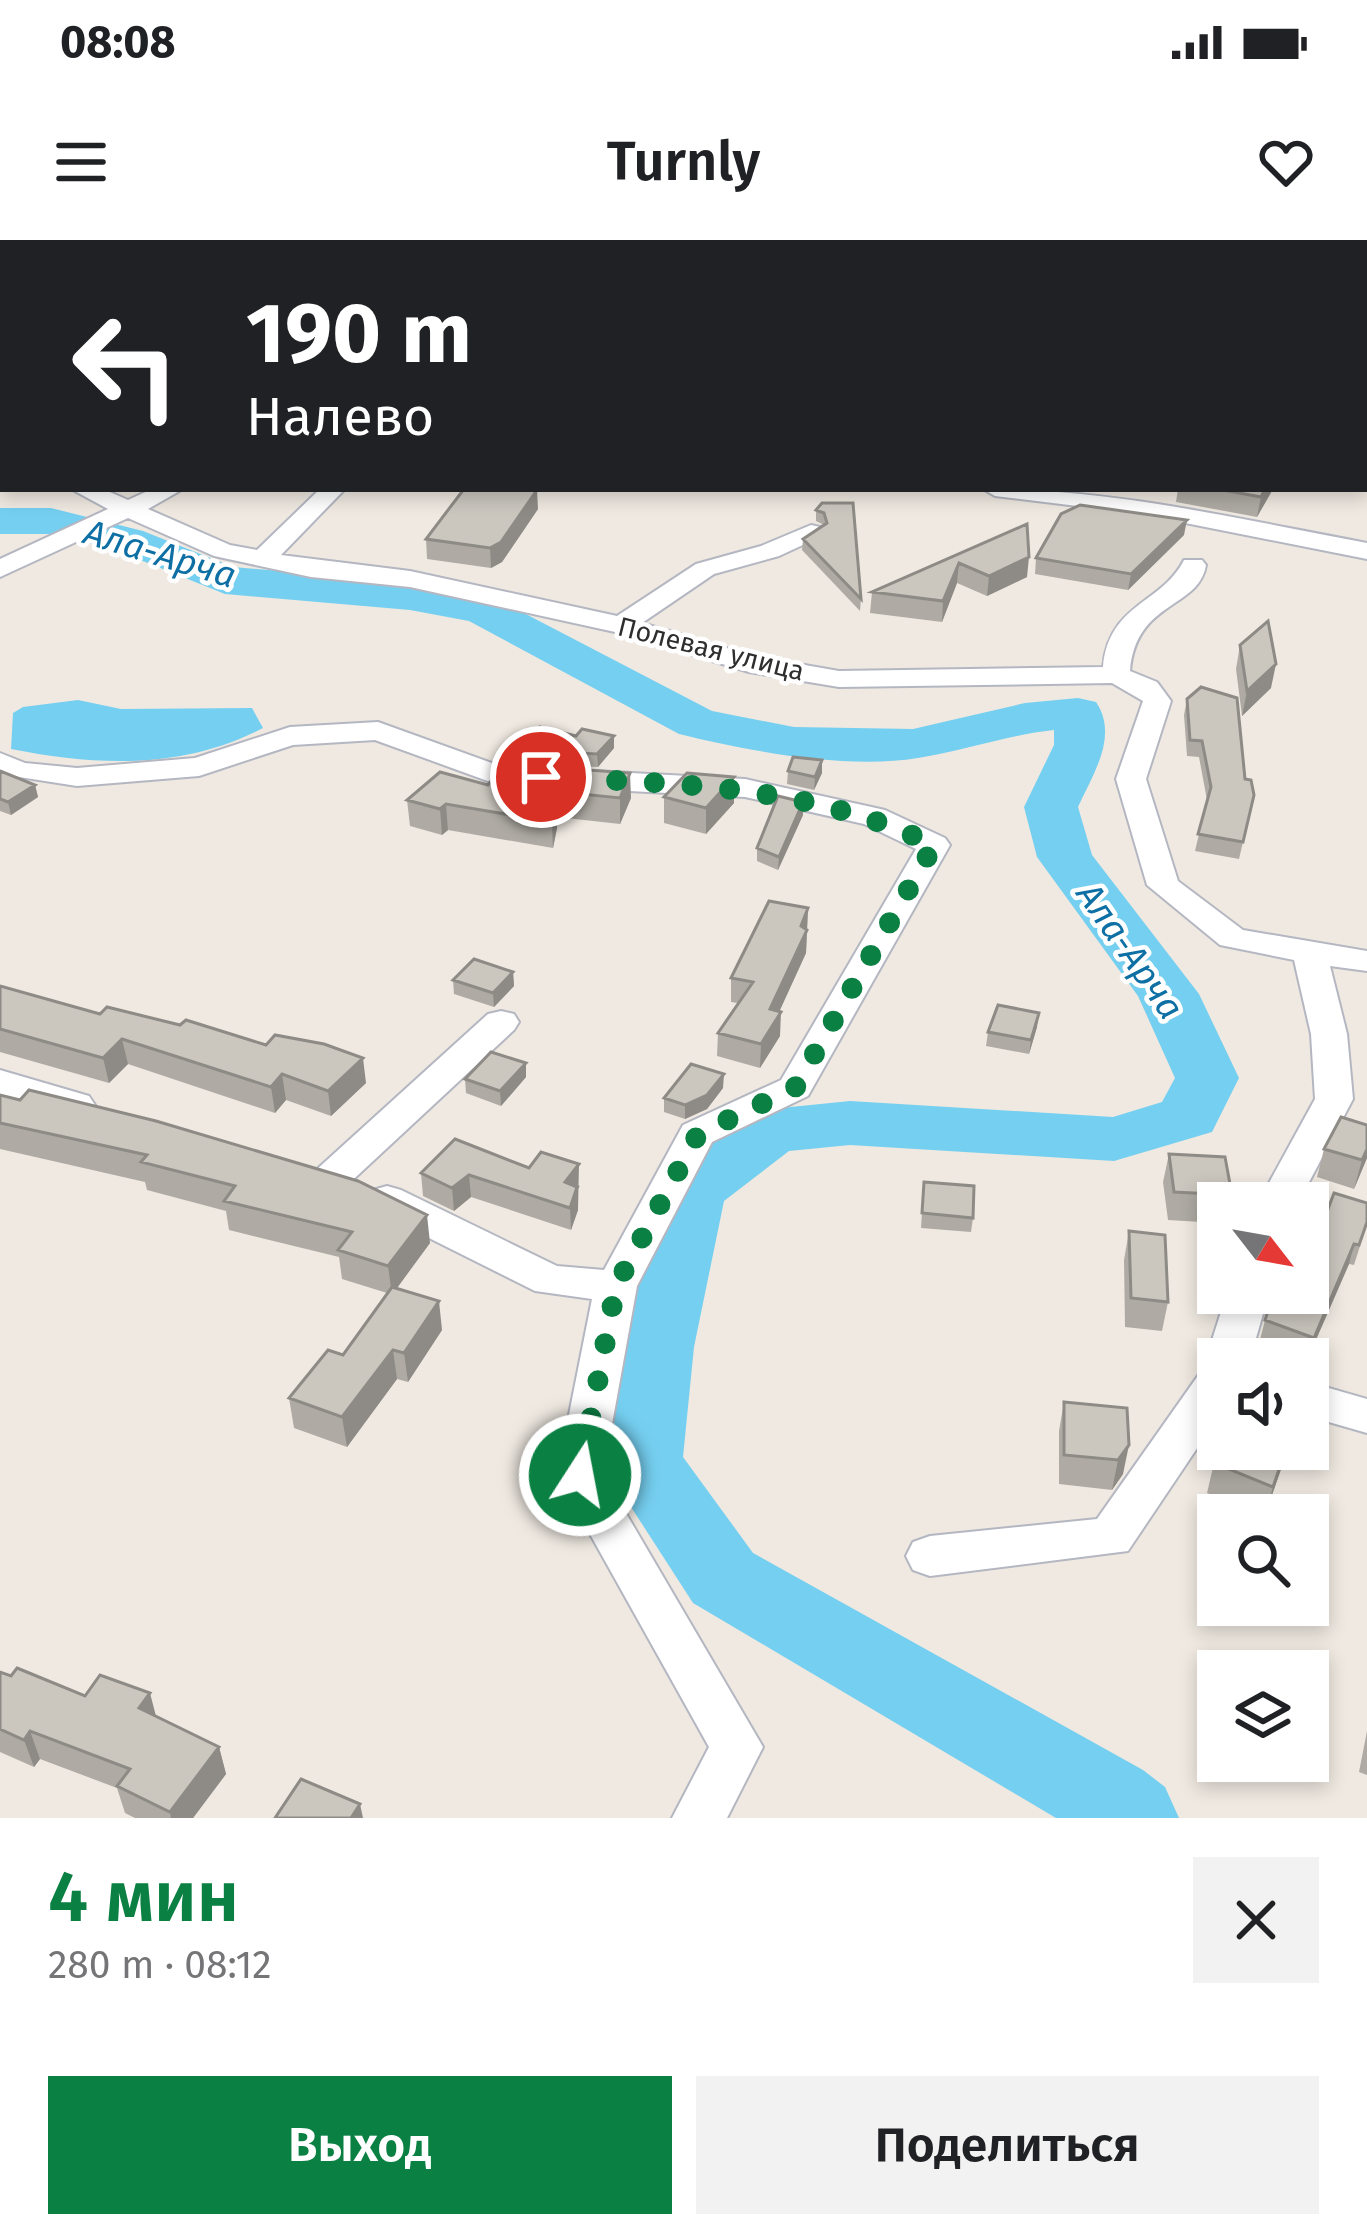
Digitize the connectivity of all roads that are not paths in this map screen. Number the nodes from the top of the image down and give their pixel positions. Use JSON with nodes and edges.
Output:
{"nodes":[{"id":1,"x":91,"y":492,"type":"edge"},
{"id":2,"x":164,"y":492,"type":"edge"},
{"id":3,"x":330,"y":492,"type":"edge"},
{"id":4,"x":1020,"y":492,"type":"edge"},
{"id":5,"x":129,"y":507,"type":"junction"},
{"id":6,"x":811,"y":532,"type":"edge"},
{"id":7,"x":1367,"y":551,"type":"edge"},
{"id":8,"x":263,"y":559,"type":"junction"},
{"id":9,"x":1193,"y":565,"type":"dead end"},
{"id":10,"x":0,"y":569,"type":"edge"},
{"id":11,"x":621,"y":625,"type":"junction"},
{"id":12,"x":1115,"y":675,"type":"junction"},
{"id":13,"x":0,"y":762,"type":"edge"},
{"id":14,"x":1310,"y":953,"type":"junction"},
{"id":15,"x":1367,"y":961,"type":"edge"},
{"id":16,"x":501,"y":1022,"type":"dead end"},
{"id":17,"x":0,"y":1082,"type":"edge"},
{"id":18,"x":110,"y":1115,"type":"edge"},
{"id":19,"x":285,"y":1167,"type":"edge"},
{"id":20,"x":329,"y":1180,"type":"junction"},
{"id":21,"x":1289,"y":1182,"type":"edge"},
{"id":22,"x":616,"y":1286,"type":"junction"},
{"id":23,"x":1329,"y":1405,"type":"edge"},
{"id":24,"x":1197,"y":1412,"type":"edge"},
{"id":25,"x":1367,"y":1416,"type":"edge"},
{"id":26,"x":930,"y":1556,"type":"dead end"},
{"id":27,"x":699,"y":1818,"type":"edge"}],
"edges":[{"from":1,"to":5,"type":"street","name":"Полевая улица"},
{"from":2,"to":5,"type":"street"},
{"from":3,"to":8,"type":"street"},
{"from":4,"to":7,"type":"street"},
{"from":5,"to":8,"type":"street","name":"Полевая улица"},
{"from":5,"to":10,"type":"street"},
{"from":6,"to":11,"type":"street"},
{"from":8,"to":11,"type":"street","name":"Полевая улица"},
{"from":9,"to":12,"type":"street"},
{"from":11,"to":12,"type":"street","name":"Полевая улица"},
{"from":12,"to":14,"type":"street"},
{"from":13,"to":22,"type":"street"},
{"from":14,"to":15,"type":"street"},
{"from":14,"to":21,"type":"street"},
{"from":16,"to":20,"type":"street"},
{"from":17,"to":18,"type":"street"},
{"from":19,"to":20,"type":"street"},
{"from":20,"to":22,"type":"street"},
{"from":22,"to":27,"type":"street"},
{"from":23,"to":25,"type":"street"},
{"from":24,"to":26,"type":"street"}]}
